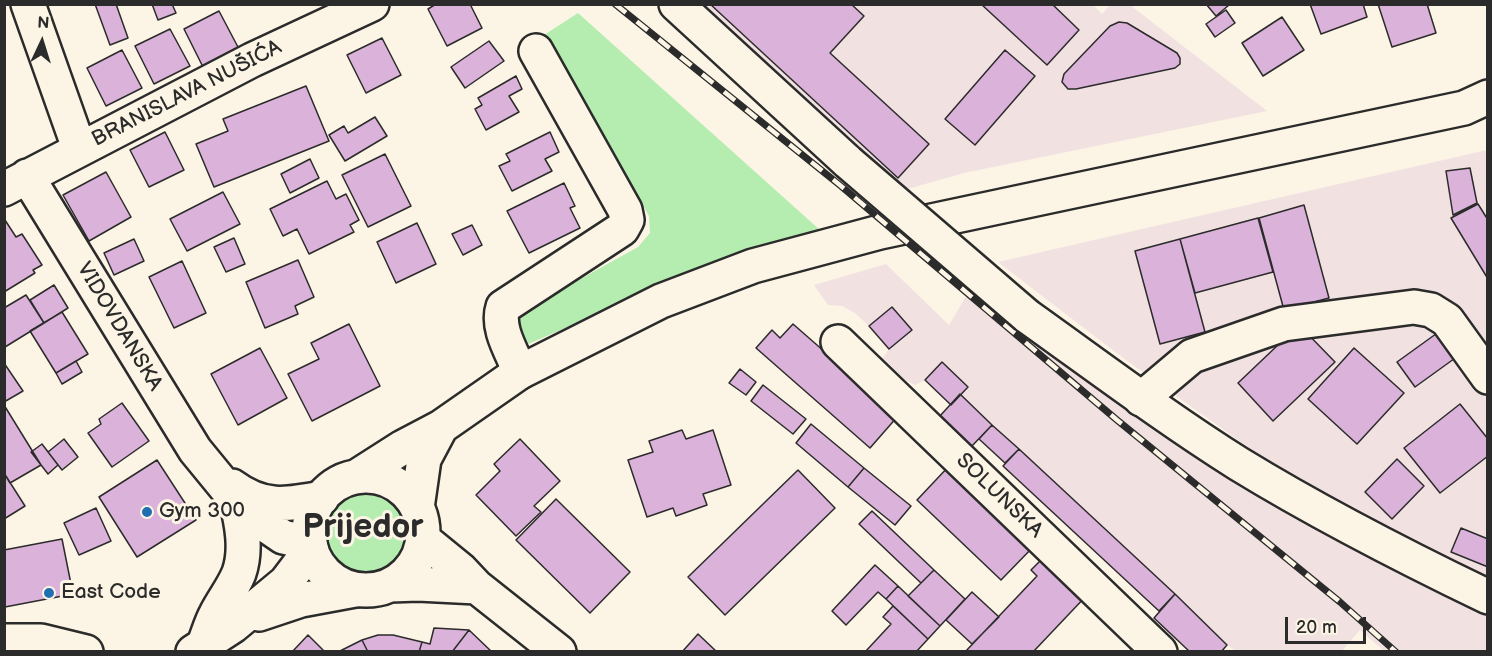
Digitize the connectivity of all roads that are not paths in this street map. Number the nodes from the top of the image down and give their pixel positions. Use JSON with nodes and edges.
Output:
{"nodes":[{"id":1,"x":28,"y":4,"type":"edge"},
{"id":2,"x":372,"y":4,"type":"edge"},
{"id":3,"x":676,"y":4,"type":"edge"},
{"id":4,"x":536,"y":51,"type":"dead end"},
{"id":5,"x":1480,"y":105,"type":"edge"},
{"id":6,"x":79,"y":148,"type":"junction"},
{"id":7,"x":16,"y":182,"type":"edge"},
{"id":8,"x":838,"y":342,"type":"dead end"},
{"id":9,"x":520,"y":372,"type":"junction"},
{"id":10,"x":1488,"y":376,"type":"edge"},
{"id":11,"x":1141,"y":399,"type":"junction"},
{"id":12,"x":441,"y":427,"type":"junction"},
{"id":13,"x":216,"y":474,"type":"junction"},
{"id":14,"x":356,"y":477,"type":"junction"},
{"id":15,"x":321,"y":498,"type":"junction"},
{"id":16,"x":236,"y":500,"type":"junction"},
{"id":17,"x":420,"y":524,"type":"junction"},
{"id":18,"x":310,"y":546,"type":"junction"},
{"id":19,"x":390,"y":585,"type":"junction"},
{"id":20,"x":477,"y":587,"type":"junction"},
{"id":21,"x":355,"y":590,"type":"junction"},
{"id":22,"x":1488,"y":597,"type":"edge"},
{"id":23,"x":233,"y":626,"type":"junction"},
{"id":24,"x":4,"y":641,"type":"edge"},
{"id":25,"x":198,"y":648,"type":"edge"},
{"id":26,"x":86,"y":651,"type":"edge"},
{"id":27,"x":559,"y":651,"type":"edge"},
{"id":28,"x":1158,"y":651,"type":"edge"}],
"edges":[{"from":1,"to":6,"type":"main road"},
{"from":2,"to":6,"type":"main road","name":"BRANISLAVA NUŠIĆA"},
{"from":3,"to":11,"type":"main road","bridge":true},
{"from":4,"to":9,"type":"main road"},
{"from":5,"to":9,"type":"main road"},
{"from":6,"to":7,"type":"main road","name":"BRANISLAVA NUŠIĆA"},
{"from":7,"to":13,"type":"main road","name":"VIDOVDANSKA"},
{"from":8,"to":28,"type":"main road","name":"SOLUNSKA"},
{"from":9,"to":12,"type":"main road"},
{"from":10,"to":11,"type":"main road"},
{"from":11,"to":22,"type":"main road"},
{"from":12,"to":14,"type":"main road"},
{"from":12,"to":17,"type":"main road"},
{"from":13,"to":15,"type":"main road","name":"VIDOVDANSKA"},
{"from":13,"to":16,"type":"main road","name":"VIDOVDANSKA"},
{"from":14,"to":15,"type":"main road"},
{"from":14,"to":17,"type":"main road"},
{"from":15,"to":18,"type":"main road"},
{"from":16,"to":18,"type":"main road","name":"VIDOVDANSKA"},
{"from":16,"to":25,"type":"main road"},
{"from":17,"to":19,"type":"main road"},
{"from":17,"to":20,"type":"main road"},
{"from":18,"to":21,"type":"main road"},
{"from":18,"to":23,"type":"main road"},
{"from":19,"to":20,"type":"main road"},
{"from":19,"to":21,"type":"main road"},
{"from":20,"to":27,"type":"main road"},
{"from":21,"to":23,"type":"main road"},
{"from":23,"to":25,"type":"main road"},
{"from":24,"to":26,"type":"main road"}]}
